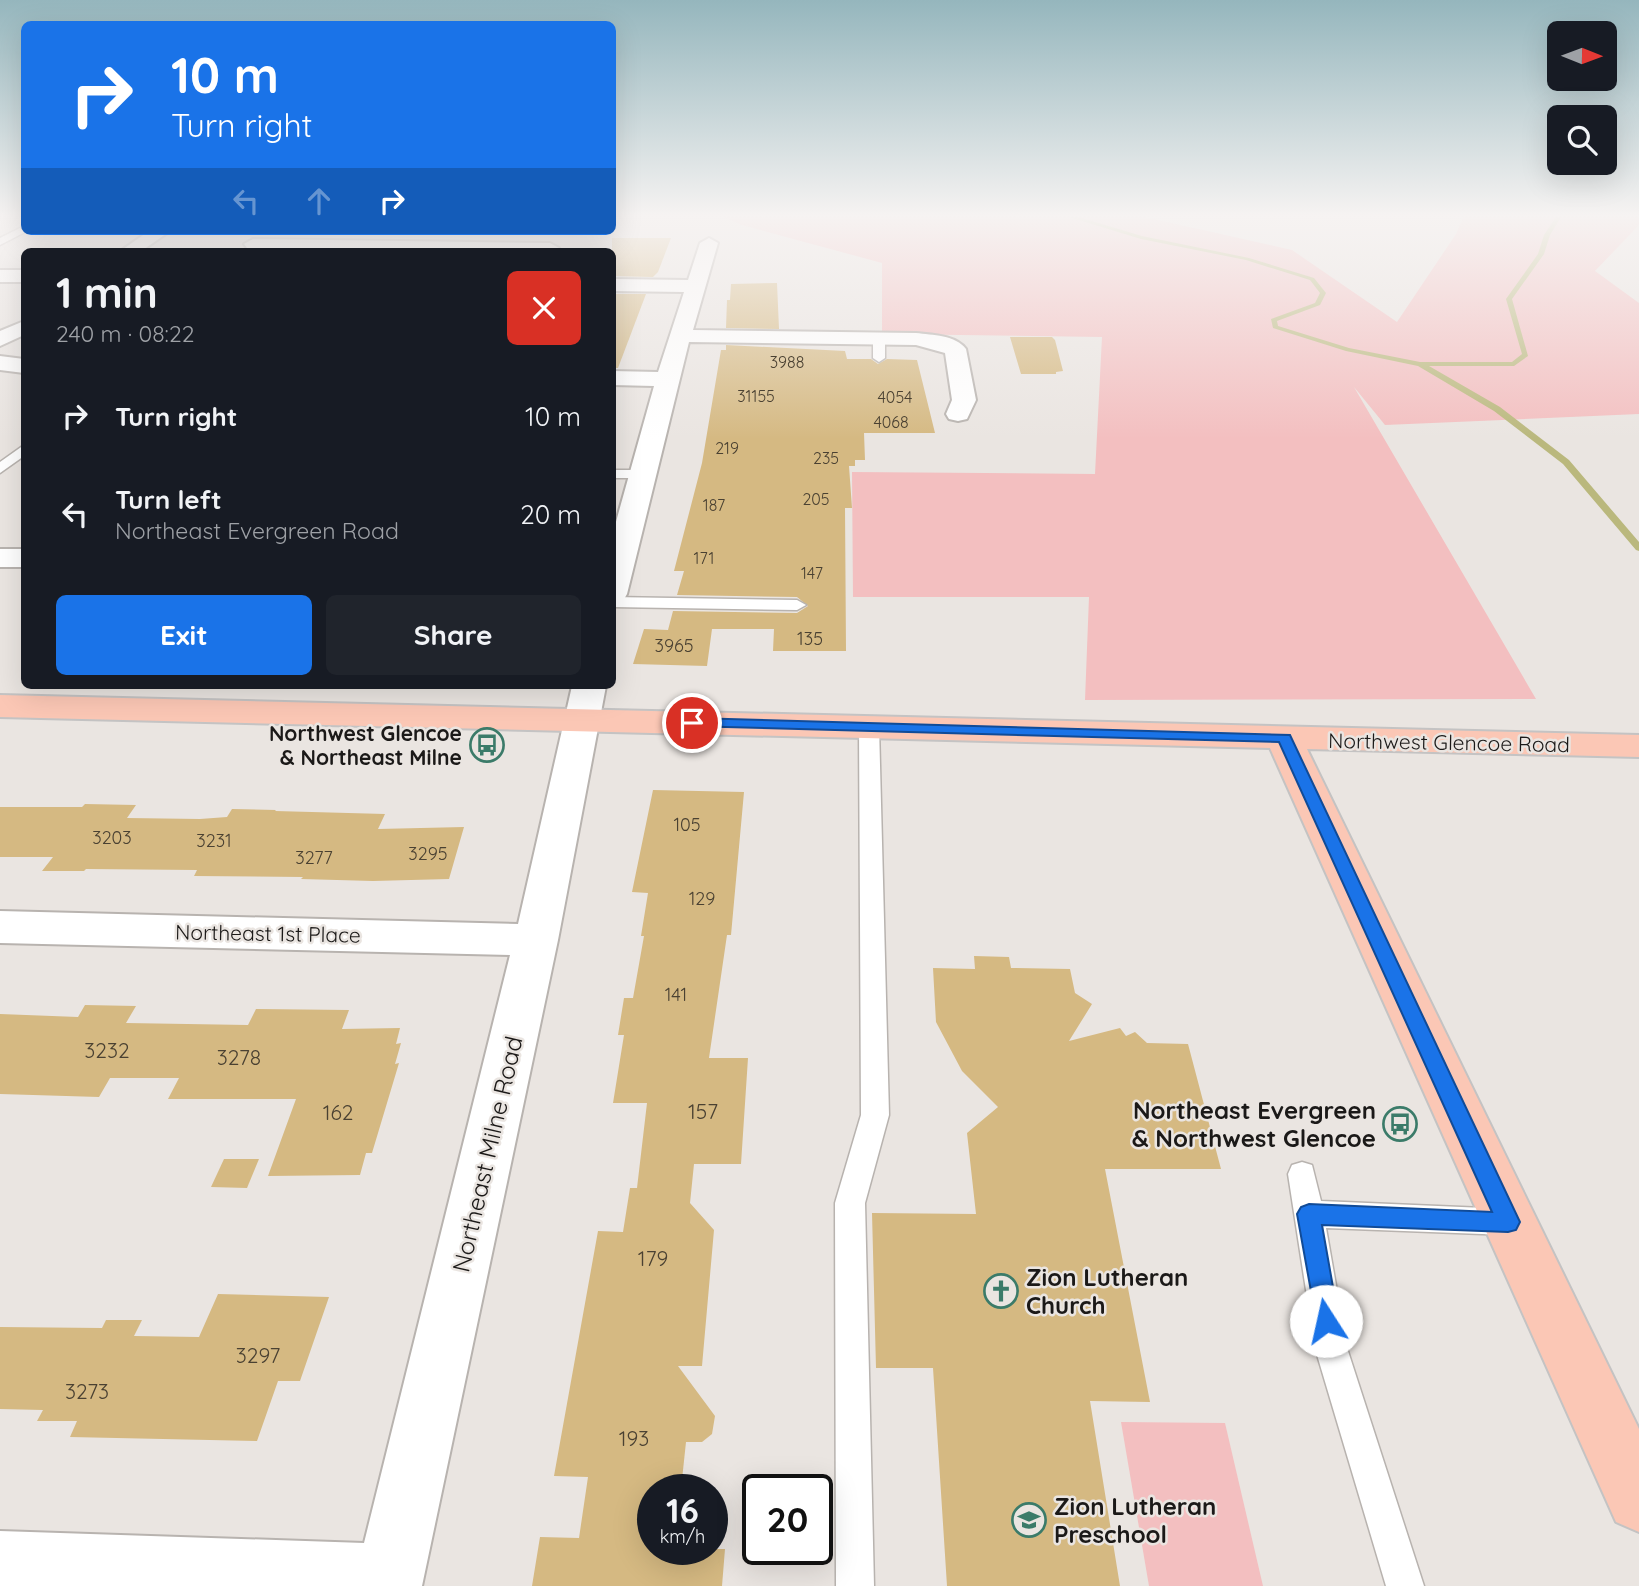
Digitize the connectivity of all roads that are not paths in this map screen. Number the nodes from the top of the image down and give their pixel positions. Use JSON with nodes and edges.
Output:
{"nodes":[{"id":1,"x":694,"y":291,"type":"edge"},
{"id":2,"x":21,"y":329,"type":"edge"},
{"id":3,"x":681,"y":336,"type":"junction"},
{"id":4,"x":0,"y":340,"type":"edge"},
{"id":5,"x":0,"y":363,"type":"edge"},
{"id":6,"x":21,"y":366,"type":"edge"},
{"id":7,"x":616,"y":378,"type":"edge"},
{"id":8,"x":667,"y":379,"type":"junction"},
{"id":9,"x":958,"y":414,"type":"dead end"},
{"id":10,"x":21,"y":451,"type":"edge"},
{"id":11,"x":0,"y":468,"type":"edge"},
{"id":12,"x":616,"y":474,"type":"edge"},
{"id":13,"x":643,"y":474,"type":"junction"},
{"id":14,"x":620,"y":537,"type":"edge"},
{"id":15,"x":0,"y":558,"type":"edge"},
{"id":16,"x":21,"y":558,"type":"edge"},
{"id":17,"x":616,"y":566,"type":"edge"},
{"id":18,"x":616,"y":602,"type":"edge"},
{"id":19,"x":797,"y":605,"type":"dead end"},
{"id":20,"x":585,"y":703,"type":"edge"},
{"id":21,"x":0,"y":706,"type":"edge"},
{"id":22,"x":869,"y":726,"type":"junction"},
{"id":23,"x":1284,"y":738,"type":"junction"},
{"id":24,"x":1639,"y":746,"type":"edge"},
{"id":25,"x":0,"y":927,"type":"edge"},
{"id":26,"x":536,"y":940,"type":"junction"},
{"id":27,"x":1302,"y":1174,"type":"dead end"},
{"id":28,"x":1309,"y":1214,"type":"junction"},
{"id":29,"x":1508,"y":1222,"type":"junction"},
{"id":30,"x":1639,"y":1499,"type":"edge"},
{"id":31,"x":0,"y":1565,"type":"edge"},
{"id":32,"x":389,"y":1582,"type":"edge"},
{"id":33,"x":855,"y":1586,"type":"edge"},
{"id":34,"x":1405,"y":1586,"type":"edge"}],
"edges":[{"from":1,"to":3,"type":"street"},
{"from":2,"to":4,"type":"street"},
{"from":3,"to":8,"type":"street"},
{"from":3,"to":9,"type":"street"},
{"from":5,"to":6,"type":"street"},
{"from":7,"to":8,"type":"street"},
{"from":8,"to":13,"type":"street"},
{"from":10,"to":11,"type":"lane"},
{"from":12,"to":13,"type":"lane"},
{"from":13,"to":14,"type":"street"},
{"from":14,"to":17,"type":"street"},
{"from":15,"to":16,"type":"street"},
{"from":18,"to":19,"type":"lane"},
{"from":20,"to":21,"type":"main road","name":"Northwest Glencoe Road"},
{"from":20,"to":22,"type":"main road","name":"Northwest Glencoe Road"},
{"from":20,"to":26,"type":"street","name":"Northeast Milne Road"},
{"from":22,"to":23,"type":"main road","name":"Northwest Glencoe Road"},
{"from":22,"to":33,"type":"lane"},
{"from":23,"to":24,"type":"main road","name":"Northwest Glencoe Road"},
{"from":23,"to":29,"type":"main road"},
{"from":25,"to":26,"type":"street","name":"Northeast 1st Place"},
{"from":26,"to":32,"type":"street","name":"Northeast Milne Road"},
{"from":27,"to":28,"type":"lane"},
{"from":28,"to":29,"type":"lane"},
{"from":28,"to":34,"type":"lane"},
{"from":29,"to":30,"type":"main road"},
{"from":31,"to":32,"type":"street"}]}
